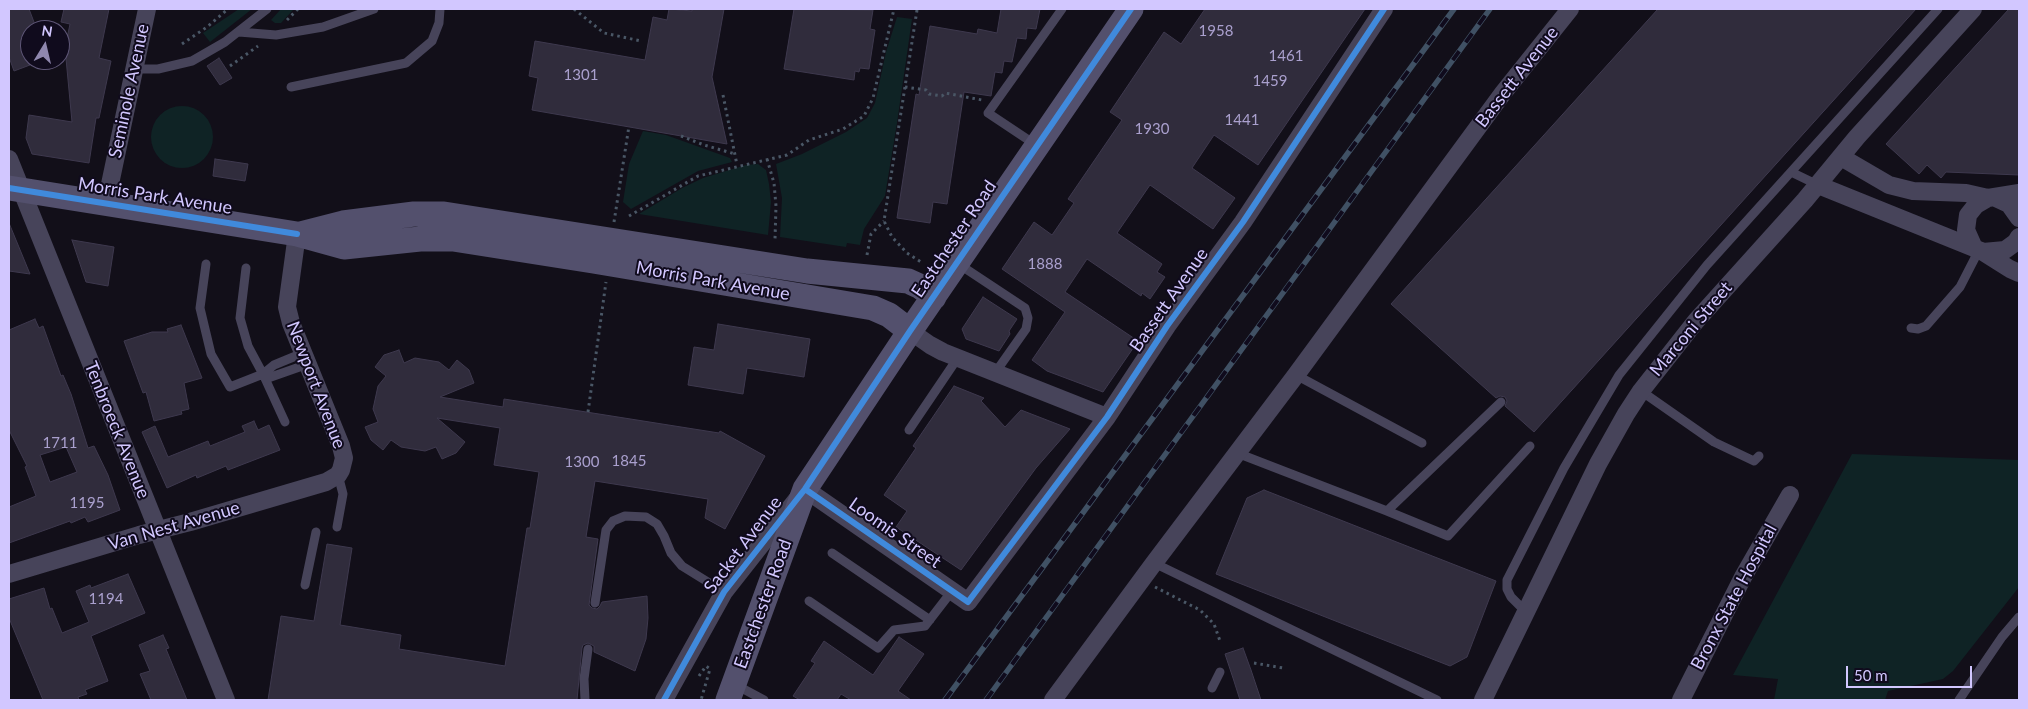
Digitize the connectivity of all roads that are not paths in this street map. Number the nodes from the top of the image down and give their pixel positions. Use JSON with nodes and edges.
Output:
{"nodes":[{"id":1,"x":147,"y":9,"type":"edge"},
{"id":2,"x":267,"y":9,"type":"edge"},
{"id":3,"x":374,"y":9,"type":"edge"},
{"id":4,"x":440,"y":9,"type":"edge"},
{"id":5,"x":1062,"y":9,"type":"edge"},
{"id":6,"x":1131,"y":9,"type":"edge"},
{"id":7,"x":1384,"y":9,"type":"edge"},
{"id":8,"x":1570,"y":9,"type":"edge"},
{"id":9,"x":1938,"y":9,"type":"edge"},
{"id":10,"x":1973,"y":9,"type":"edge"},
{"id":11,"x":239,"y":32,"type":"junction"},
{"id":12,"x":134,"y":69,"type":"junction"},
{"id":13,"x":290,"y":87,"type":"dead end"},
{"id":14,"x":1037,"y":145,"type":"junction"},
{"id":15,"x":1841,"y":157,"type":"junction"},
{"id":16,"x":9,"y":159,"type":"edge"},
{"id":17,"x":1791,"y":172,"type":"junction"},
{"id":18,"x":1818,"y":185,"type":"junction"},
{"id":19,"x":14,"y":189,"type":"edge"},
{"id":20,"x":2019,"y":193,"type":"edge"},
{"id":21,"x":1992,"y":198,"type":"junction"},
{"id":22,"x":106,"y":203,"type":"junction"},
{"id":23,"x":2019,"y":218,"type":"edge"},
{"id":24,"x":297,"y":234,"type":"junction"},
{"id":25,"x":2019,"y":236,"type":"edge"},
{"id":26,"x":1979,"y":250,"type":"junction"},
{"id":27,"x":957,"y":263,"type":"junction"},
{"id":28,"x":206,"y":264,"type":"dead end"},
{"id":29,"x":246,"y":268,"type":"dead end"},
{"id":30,"x":2019,"y":273,"type":"edge"},
{"id":31,"x":934,"y":297,"type":"junction"},
{"id":32,"x":1911,"y":328,"type":"dead end"},
{"id":33,"x":910,"y":331,"type":"junction"},
{"id":34,"x":306,"y":359,"type":"junction"},
{"id":35,"x":957,"y":359,"type":"junction"},
{"id":36,"x":995,"y":373,"type":"junction"},
{"id":37,"x":262,"y":374,"type":"junction"},
{"id":38,"x":1296,"y":375,"type":"junction"},
{"id":39,"x":1641,"y":390,"type":"junction"},
{"id":40,"x":1501,"y":402,"type":"dead end"},
{"id":41,"x":1107,"y":417,"type":"junction"},
{"id":42,"x":285,"y":422,"type":"dead end"},
{"id":43,"x":909,"y":430,"type":"dead end"},
{"id":44,"x":1422,"y":443,"type":"dead end"},
{"id":45,"x":1530,"y":446,"type":"dead end"},
{"id":46,"x":1237,"y":453,"type":"junction"},
{"id":47,"x":1759,"y":456,"type":"dead end"},
{"id":48,"x":338,"y":475,"type":"junction"},
{"id":49,"x":804,"y":489,"type":"junction"},
{"id":50,"x":1790,"y":496,"type":"dead end"},
{"id":51,"x":1388,"y":511,"type":"junction"},
{"id":52,"x":336,"y":527,"type":"dead end"},
{"id":53,"x":158,"y":530,"type":"junction"},
{"id":54,"x":316,"y":532,"type":"dead end"},
{"id":55,"x":832,"y":553,"type":"dead end"},
{"id":56,"x":1154,"y":563,"type":"junction"},
{"id":57,"x":9,"y":574,"type":"edge"},
{"id":58,"x":305,"y":585,"type":"dead end"},
{"id":59,"x":952,"y":590,"type":"junction"},
{"id":60,"x":724,"y":592,"type":"junction"},
{"id":61,"x":809,"y":601,"type":"dead end"},
{"id":62,"x":968,"y":602,"type":"joint"},
{"id":63,"x":595,"y":603,"type":"dead end"},
{"id":64,"x":1526,"y":612,"type":"junction"},
{"id":65,"x":2019,"y":617,"type":"edge"},
{"id":66,"x":930,"y":620,"type":"junction"},
{"id":67,"x":588,"y":649,"type":"dead end"},
{"id":68,"x":1220,"y":672,"type":"dead end"},
{"id":69,"x":1212,"y":688,"type":"dead end"},
{"id":70,"x":731,"y":692,"type":"edge"},
{"id":71,"x":226,"y":700,"type":"edge"},
{"id":72,"x":586,"y":700,"type":"edge"},
{"id":73,"x":664,"y":700,"type":"edge"},
{"id":74,"x":764,"y":700,"type":"edge"},
{"id":75,"x":1053,"y":700,"type":"edge"},
{"id":76,"x":1437,"y":700,"type":"edge"},
{"id":77,"x":1483,"y":700,"type":"edge"},
{"id":78,"x":1681,"y":700,"type":"edge"},
{"id":79,"x":1959,"y":700,"type":"edge"}],
"edges":[{"from":1,"to":12,"type":"street","name":"Seminole Avenue"},
{"from":2,"to":11,"type":"lane"},
{"from":3,"to":11,"type":"lane"},
{"from":4,"to":13,"type":"lane"},
{"from":5,"to":14,"type":"lane"},
{"from":6,"to":14,"type":"main road","name":"Eastchester Road"},
{"from":7,"to":41,"type":"street","name":"Bassett Avenue"},
{"from":8,"to":38,"type":"street","name":"Bassett Avenue"},
{"from":9,"to":17,"type":"lane"},
{"from":10,"to":15,"type":"street","name":"Marconi Street"},
{"from":11,"to":12,"type":"lane"},
{"from":12,"to":22,"type":"street","name":"Seminole Avenue"},
{"from":14,"to":27,"type":"main road","name":"Eastchester Road"},
{"from":15,"to":18,"type":"street","name":"Marconi Street"},
{"from":15,"to":21,"type":"street"},
{"from":16,"to":19,"type":"street","name":"Tenbroeck Avenue"},
{"from":17,"to":18,"type":"lane"},
{"from":17,"to":64,"type":"lane"},
{"from":18,"to":26,"type":"street"},
{"from":18,"to":39,"type":"street","name":"Marconi Street"},
{"from":19,"to":22,"type":"main road","name":"Morris Park Avenue"},
{"from":19,"to":53,"type":"street","name":"Tenbroeck Avenue"},
{"from":20,"to":21,"type":"street"},
{"from":21,"to":23,"type":"street"},
{"from":21,"to":26,"type":"street"},
{"from":22,"to":24,"type":"main road","name":"Morris Park Avenue"},
{"from":24,"to":31,"type":"main road","name":"Morris Park Avenue"},
{"from":24,"to":33,"type":"main road","name":"Morris Park Avenue"},
{"from":24,"to":34,"type":"street","name":"Newport Avenue"},
{"from":25,"to":26,"type":"street"},
{"from":26,"to":30,"type":"street"},
{"from":26,"to":32,"type":"lane"},
{"from":27,"to":31,"type":"main road","name":"Eastchester Road"},
{"from":27,"to":36,"type":"lane"},
{"from":28,"to":37,"type":"lane"},
{"from":29,"to":37,"type":"lane"},
{"from":31,"to":33,"type":"main road","name":"Eastchester Road"},
{"from":33,"to":35,"type":"street","name":"Morris Park Avenue"},
{"from":33,"to":49,"type":"main road","name":"Eastchester Road"},
{"from":34,"to":37,"type":"lane"},
{"from":34,"to":48,"type":"street","name":"Newport Avenue"},
{"from":35,"to":36,"type":"street","name":"Morris Park Avenue"},
{"from":35,"to":43,"type":"lane"},
{"from":36,"to":41,"type":"street","name":"Morris Park Avenue"},
{"from":37,"to":42,"type":"lane"},
{"from":38,"to":44,"type":"lane"},
{"from":38,"to":46,"type":"street","name":"Bassett Avenue"},
{"from":39,"to":47,"type":"lane"},
{"from":39,"to":64,"type":"street","name":"Marconi Street"},
{"from":40,"to":51,"type":"lane"},
{"from":41,"to":62,"type":"street","name":"Bassett Avenue"},
{"from":45,"to":51,"type":"lane"},
{"from":46,"to":51,"type":"lane"},
{"from":46,"to":56,"type":"street","name":"Bassett Avenue"},
{"from":48,"to":52,"type":"lane"},
{"from":48,"to":53,"type":"street","name":"Van Nest Avenue"},
{"from":49,"to":59,"type":"street","name":"Loomis Street"},
{"from":49,"to":60,"type":"street","name":"Sacket Avenue"},
{"from":49,"to":70,"type":"main road","name":"Eastchester Road"},
{"from":50,"to":78,"type":"street","name":"Bronx State Hospital"},
{"from":53,"to":57,"type":"street","name":"Van Nest Avenue"},
{"from":53,"to":71,"type":"street","name":"Tenbroeck Avenue"},
{"from":54,"to":58,"type":"lane"},
{"from":55,"to":66,"type":"lane"},
{"from":56,"to":75,"type":"street","name":"Bassett Avenue"},
{"from":56,"to":76,"type":"lane"},
{"from":59,"to":62,"type":"street","name":"Loomis Street"},
{"from":59,"to":66,"type":"lane"},
{"from":60,"to":63,"type":"lane"},
{"from":60,"to":73,"type":"street","name":"Sacket Avenue"},
{"from":61,"to":66,"type":"lane"},
{"from":64,"to":77,"type":"street","name":"Marconi Street"},
{"from":65,"to":79,"type":"lane"},
{"from":67,"to":72,"type":"lane"},
{"from":68,"to":69,"type":"lane"},
{"from":70,"to":74,"type":"lane"}]}
